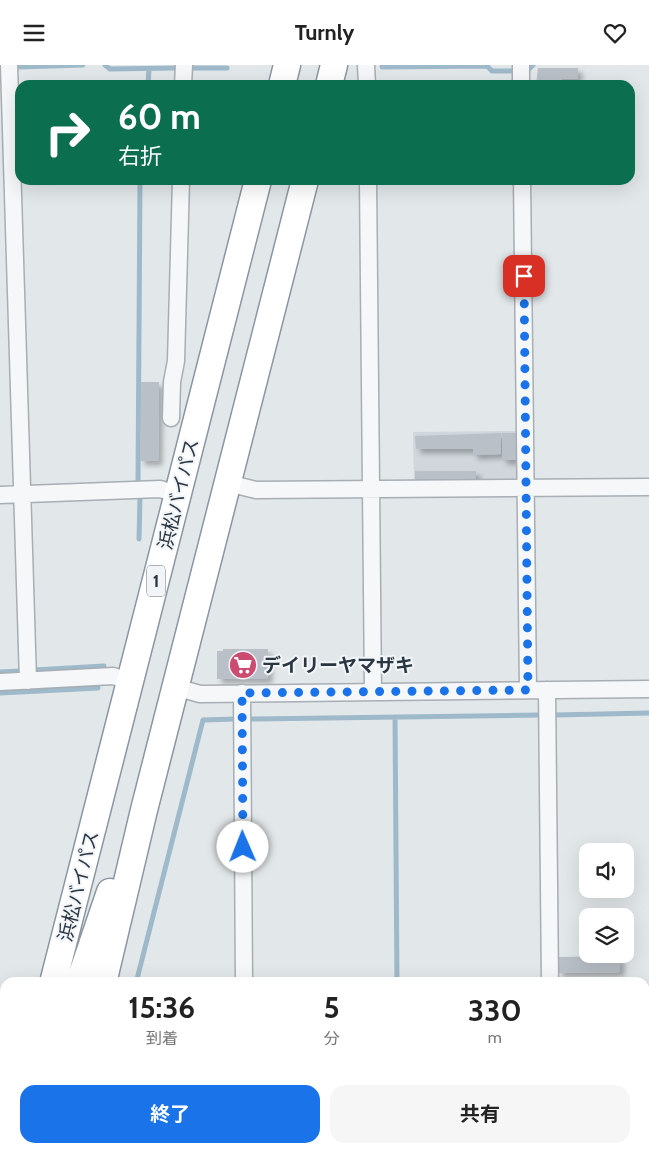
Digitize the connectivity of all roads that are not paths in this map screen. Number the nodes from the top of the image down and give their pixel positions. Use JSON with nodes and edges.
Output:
{"nodes":[{"id":1,"x":9,"y":65,"type":"edge"},
{"id":2,"x":184,"y":65,"type":"edge"},
{"id":3,"x":287,"y":65,"type":"edge"},
{"id":4,"x":334,"y":65,"type":"edge"},
{"id":5,"x":366,"y":65,"type":"edge"},
{"id":6,"x":521,"y":65,"type":"edge"},
{"id":7,"x":184,"y":80,"type":"edge"},
{"id":8,"x":283,"y":80,"type":"edge"},
{"id":9,"x":330,"y":80,"type":"edge"},
{"id":10,"x":367,"y":80,"type":"edge"},
{"id":11,"x":522,"y":80,"type":"edge"},
{"id":12,"x":181,"y":185,"type":"edge"},
{"id":13,"x":257,"y":185,"type":"edge"},
{"id":14,"x":304,"y":185,"type":"edge"},
{"id":15,"x":368,"y":185,"type":"edge"},
{"id":16,"x":522,"y":185,"type":"edge"},
{"id":17,"x":170,"y":418,"type":"dead end"},
{"id":18,"x":227,"y":483,"type":"junction"},
{"id":19,"x":649,"y":487,"type":"edge"},
{"id":20,"x":526,"y":488,"type":"junction"},
{"id":21,"x":371,"y":489,"type":"junction"},
{"id":22,"x":22,"y":494,"type":"junction"},
{"id":23,"x":178,"y":494,"type":"junction"},
{"id":24,"x":0,"y":495,"type":"edge"},
{"id":25,"x":28,"y":681,"type":"junction"},
{"id":26,"x":130,"y":681,"type":"junction"},
{"id":27,"x":0,"y":682,"type":"edge"},
{"id":28,"x":175,"y":687,"type":"junction"},
{"id":29,"x":649,"y":689,"type":"edge"},
{"id":30,"x":528,"y":690,"type":"junction"},
{"id":31,"x":547,"y":690,"type":"junction"},
{"id":32,"x":373,"y":692,"type":"junction"},
{"id":33,"x":242,"y":693,"type":"junction"},
{"id":34,"x":144,"y":810,"type":"junction"},
{"id":35,"x":56,"y":977,"type":"edge"},
{"id":36,"x":81,"y":977,"type":"edge"},
{"id":37,"x":104,"y":977,"type":"edge"},
{"id":38,"x":244,"y":977,"type":"edge"},
{"id":39,"x":550,"y":977,"type":"edge"}],
"edges":[{"from":1,"to":22,"type":"street"},
{"from":2,"to":7,"type":"street"},
{"from":3,"to":8,"type":"highway"},
{"from":4,"to":9,"type":"highway"},
{"from":5,"to":10,"type":"street"},
{"from":6,"to":11,"type":"street"},
{"from":12,"to":17,"type":"street"},
{"from":13,"to":23,"type":"highway","name":"浜松バイパス","number":"1"},
{"from":14,"to":18,"type":"highway"},
{"from":15,"to":21,"type":"street"},
{"from":16,"to":20,"type":"street"},
{"from":18,"to":21,"type":"street"},
{"from":18,"to":28,"type":"highway"},
{"from":19,"to":20,"type":"street"},
{"from":20,"to":21,"type":"street"},
{"from":20,"to":30,"type":"street"},
{"from":21,"to":32,"type":"street"},
{"from":22,"to":23,"type":"street"},
{"from":22,"to":24,"type":"street"},
{"from":22,"to":25,"type":"street"},
{"from":23,"to":26,"type":"highway","name":"浜松バイパス","number":"1"},
{"from":25,"to":26,"type":"street"},
{"from":25,"to":27,"type":"street"},
{"from":26,"to":35,"type":"highway","name":"浜松バイパス","number":"1"},
{"from":28,"to":33,"type":"street"},
{"from":28,"to":34,"type":"highway"},
{"from":29,"to":31,"type":"street"},
{"from":30,"to":31,"type":"street"},
{"from":30,"to":32,"type":"street"},
{"from":31,"to":39,"type":"street"},
{"from":32,"to":33,"type":"street"},
{"from":33,"to":38,"type":"street"},
{"from":34,"to":36,"type":"highway"},
{"from":34,"to":37,"type":"highway"}]}
